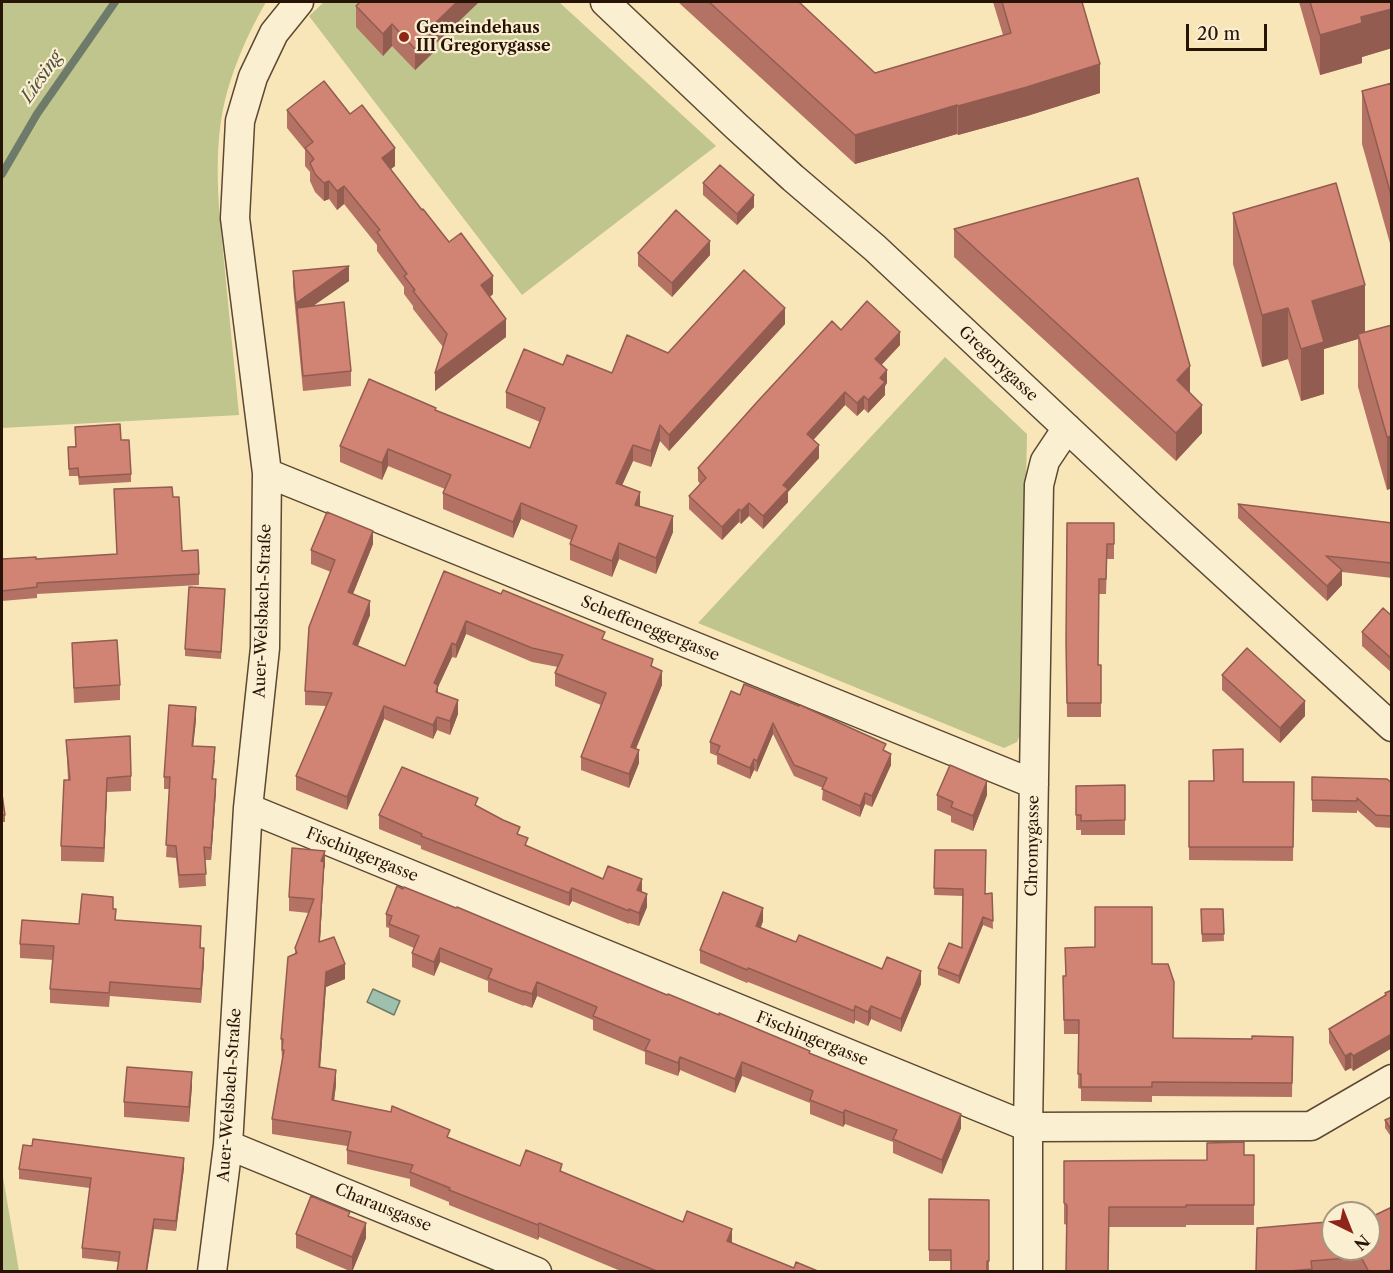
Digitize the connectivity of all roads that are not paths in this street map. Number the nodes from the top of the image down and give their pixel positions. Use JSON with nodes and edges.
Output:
{"nodes":[{"id":1,"x":299,"y":2,"type":"edge"},
{"id":2,"x":605,"y":2,"type":"edge"},
{"id":3,"x":1067,"y":428,"type":"junction"},
{"id":4,"x":267,"y":473,"type":"junction"},
{"id":5,"x":1392,"y":727,"type":"edge"},
{"id":6,"x":1034,"y":784,"type":"junction"},
{"id":7,"x":248,"y":808,"type":"junction"},
{"id":8,"x":1392,"y":1080,"type":"edge"},
{"id":9,"x":1028,"y":1127,"type":"junction"},
{"id":10,"x":228,"y":1145,"type":"junction"},
{"id":11,"x":212,"y":1272,"type":"edge"},
{"id":12,"x":537,"y":1272,"type":"edge"},
{"id":13,"x":1028,"y":1272,"type":"edge"}],
"edges":[{"from":1,"to":4,"type":"street","name":"Auer-Welsbach-Straße"},
{"from":2,"to":3,"type":"street","name":"Gregorygasse"},
{"from":3,"to":5,"type":"street","name":"Gregorygasse"},
{"from":3,"to":6,"type":"street","name":"Chromygasse"},
{"from":4,"to":6,"type":"street","name":"Scheffeneggergasse"},
{"from":4,"to":7,"type":"street","name":"Auer-Welsbach-Straße"},
{"from":6,"to":9,"type":"street","name":"Chromygasse"},
{"from":7,"to":9,"type":"street","name":"Fischingergasse"},
{"from":7,"to":10,"type":"street","name":"Auer-Welsbach-Straße"},
{"from":8,"to":9,"type":"street","name":"Fischingergasse"},
{"from":9,"to":13,"type":"street","name":"Chromygasse"},
{"from":10,"to":11,"type":"street","name":"Auer-Welsbach-Straße"},
{"from":10,"to":12,"type":"street","name":"Charausgasse"}]}
